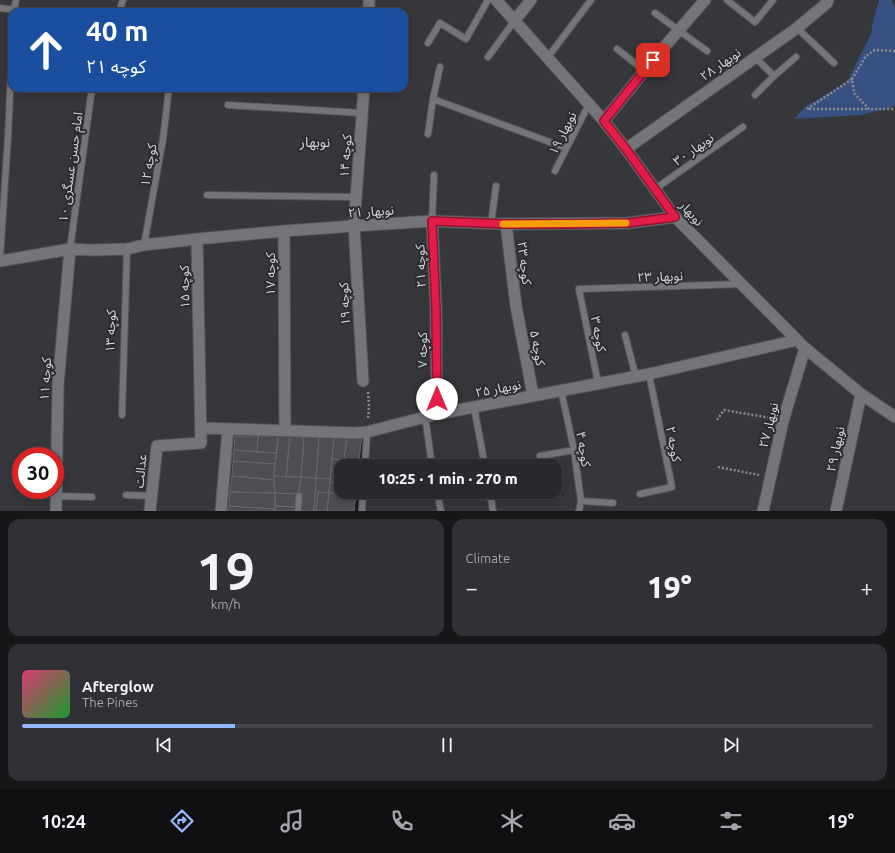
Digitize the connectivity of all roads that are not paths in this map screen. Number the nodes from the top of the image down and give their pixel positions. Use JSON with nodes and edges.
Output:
{"nodes":[{"id":1,"x":488,"y":0,"type":"edge"},
{"id":2,"x":496,"y":0,"type":"edge"},
{"id":3,"x":531,"y":0,"type":"edge"},
{"id":4,"x":591,"y":0,"type":"edge"},
{"id":5,"x":706,"y":0,"type":"edge"},
{"id":6,"x":727,"y":0,"type":"edge"},
{"id":7,"x":773,"y":0,"type":"edge"},
{"id":8,"x":828,"y":0,"type":"edge"},
{"id":9,"x":655,"y":13,"type":"dead end"},
{"id":10,"x":515,"y":20,"type":"junction"},
{"id":11,"x":797,"y":28,"type":"junction"},
{"id":12,"x":679,"y":31,"type":"junction"},
{"id":13,"x":428,"y":43,"type":"dead end"},
{"id":14,"x":617,"y":49,"type":"dead end"},
{"id":15,"x":707,"y":51,"type":"dead end"},
{"id":16,"x":488,"y":57,"type":"dead end"},
{"id":17,"x":548,"y":57,"type":"junction"},
{"id":18,"x":755,"y":57,"type":"junction"},
{"id":19,"x":796,"y":57,"type":"dead end"},
{"id":20,"x":834,"y":63,"type":"dead end"},
{"id":21,"x":440,"y":67,"type":"dead end"},
{"id":22,"x":645,"y":71,"type":"junction"},
{"id":23,"x":774,"y":76,"type":"junction"},
{"id":24,"x":10,"y":92,"type":"edge"},
{"id":25,"x":91,"y":92,"type":"edge"},
{"id":26,"x":169,"y":92,"type":"edge"},
{"id":27,"x":364,"y":92,"type":"edge"},
{"id":28,"x":755,"y":95,"type":"dead end"},
{"id":29,"x":433,"y":98,"type":"junction"},
{"id":30,"x":589,"y":104,"type":"junction"},
{"id":31,"x":228,"y":105,"type":"dead end"},
{"id":32,"x":362,"y":113,"type":"junction"},
{"id":33,"x":604,"y":121,"type":"junction"},
{"id":34,"x":743,"y":126,"type":"dead end"},
{"id":35,"x":428,"y":134,"type":"dead end"},
{"id":36,"x":0,"y":136,"type":"edge"},
{"id":37,"x":8,"y":137,"type":"junction"},
{"id":38,"x":566,"y":148,"type":"junction"},
{"id":39,"x":626,"y":149,"type":"junction"},
{"id":40,"x":555,"y":171,"type":"dead end"},
{"id":41,"x":434,"y":175,"type":"dead end"},
{"id":42,"x":496,"y":186,"type":"dead end"},
{"id":43,"x":655,"y":189,"type":"junction"},
{"id":44,"x":207,"y":195,"type":"dead end"},
{"id":45,"x":356,"y":197,"type":"junction"},
{"id":46,"x":675,"y":217,"type":"junction"},
{"id":47,"x":432,"y":221,"type":"junction"},
{"id":48,"x":492,"y":224,"type":"junction"},
{"id":49,"x":506,"y":224,"type":"junction"},
{"id":50,"x":354,"y":226,"type":"junction"},
{"id":51,"x":284,"y":231,"type":"junction"},
{"id":52,"x":197,"y":239,"type":"junction"},
{"id":53,"x":144,"y":245,"type":"junction"},
{"id":54,"x":70,"y":249,"type":"junction"},
{"id":55,"x":127,"y":249,"type":"junction"},
{"id":56,"x":0,"y":260,"type":"edge"},
{"id":57,"x":742,"y":284,"type":"junction"},
{"id":58,"x":579,"y":289,"type":"joint"},
{"id":59,"x":516,"y":306,"type":"joint"},
{"id":60,"x":436,"y":310,"type":"joint"},
{"id":61,"x":624,"y":334,"type":"dead end"},
{"id":62,"x":801,"y":344,"type":"junction"},
{"id":63,"x":649,"y":374,"type":"junction"},
{"id":64,"x":636,"y":377,"type":"junction"},
{"id":65,"x":363,"y":381,"type":"road end"},
{"id":66,"x":598,"y":383,"type":"junction"},
{"id":67,"x":561,"y":390,"type":"junction"},
{"id":68,"x":861,"y":394,"type":"junction"},
{"id":69,"x":533,"y":395,"type":"junction"},
{"id":70,"x":474,"y":407,"type":"junction"},
{"id":71,"x":437,"y":414,"type":"junction"},
{"id":72,"x":122,"y":415,"type":"dead end"},
{"id":73,"x":425,"y":416,"type":"junction"},
{"id":74,"x":895,"y":417,"type":"edge"},
{"id":75,"x":201,"y":428,"type":"junction"},
{"id":76,"x":228,"y":429,"type":"junction"},
{"id":77,"x":285,"y":430,"type":"junction"},
{"id":78,"x":368,"y":432,"type":"junction"},
{"id":79,"x":57,"y":447,"type":"edge"},
{"id":80,"x":574,"y":450,"type":"junction"},
{"id":81,"x":540,"y":456,"type":"dead end"},
{"id":82,"x":366,"y":459,"type":"edge"},
{"id":83,"x":431,"y":459,"type":"edge"},
{"id":84,"x":484,"y":459,"type":"edge"},
{"id":85,"x":126,"y":494,"type":"dead end"},
{"id":86,"x":640,"y":494,"type":"dead end"},
{"id":87,"x":64,"y":496,"type":"edge"},
{"id":88,"x":152,"y":496,"type":"junction"},
{"id":89,"x":300,"y":496,"type":"dead end"},
{"id":90,"x":92,"y":497,"type":"dead end"},
{"id":91,"x":57,"y":499,"type":"edge"},
{"id":92,"x":363,"y":499,"type":"edge"},
{"id":93,"x":438,"y":499,"type":"edge"},
{"id":94,"x":491,"y":499,"type":"edge"},
{"id":95,"x":581,"y":501,"type":"junction"},
{"id":96,"x":613,"y":503,"type":"dead end"},
{"id":97,"x":56,"y":511,"type":"edge"},
{"id":98,"x":150,"y":511,"type":"edge"},
{"id":99,"x":221,"y":511,"type":"edge"},
{"id":100,"x":298,"y":511,"type":"edge"},
{"id":101,"x":362,"y":511,"type":"edge"},
{"id":102,"x":441,"y":511,"type":"edge"},
{"id":103,"x":493,"y":511,"type":"edge"},
{"id":104,"x":579,"y":511,"type":"edge"},
{"id":105,"x":763,"y":511,"type":"edge"},
{"id":106,"x":836,"y":511,"type":"edge"}],
"edges":[{"from":1,"to":13,"type":"lane"},
{"from":2,"to":10,"type":"street","name":"نوبهار"},
{"from":3,"to":10,"type":"street"},
{"from":4,"to":17,"type":"lane"},
{"from":5,"to":12,"type":"street"},
{"from":6,"to":7,"type":"lane"},
{"from":8,"to":11,"type":"street","name":"نوبهار ۲۸"},
{"from":9,"to":12,"type":"lane"},
{"from":10,"to":16,"type":"lane"},
{"from":10,"to":17,"type":"street","name":"نوبهار"},
{"from":11,"to":18,"type":"street","name":"نوبهار ۲۸"},
{"from":11,"to":20,"type":"lane"},
{"from":12,"to":15,"type":"lane"},
{"from":12,"to":22,"type":"street"},
{"from":14,"to":22,"type":"lane"},
{"from":17,"to":30,"type":"street","name":"نوبهار"},
{"from":18,"to":23,"type":"lane"},
{"from":18,"to":39,"type":"street","name":"نوبهار ۲۸"},
{"from":19,"to":23,"type":"lane"},
{"from":21,"to":29,"type":"lane"},
{"from":22,"to":33,"type":"street"},
{"from":23,"to":28,"type":"lane"},
{"from":24,"to":37,"type":"lane"},
{"from":25,"to":54,"type":"lane","name":"امام حسن عسگری ۱۰"},
{"from":26,"to":53,"type":"lane","name":"کوچه ۱۲"},
{"from":27,"to":32,"type":"street","name":"کوچه ۱۴"},
{"from":29,"to":35,"type":"lane"},
{"from":29,"to":38,"type":"lane"},
{"from":30,"to":33,"type":"street","name":"نوبهار"},
{"from":30,"to":38,"type":"lane","name":"نوبهار ۱۹"},
{"from":31,"to":32,"type":"lane"},
{"from":32,"to":45,"type":"street","name":"کوچه ۱۴"},
{"from":33,"to":39,"type":"street","name":"نوبهار"},
{"from":34,"to":43,"type":"lane","name":"نوبهار ۳۰"},
{"from":36,"to":37,"type":"lane"},
{"from":37,"to":56,"type":"lane"},
{"from":38,"to":40,"type":"lane","name":"نوبهار ۱۹"},
{"from":39,"to":43,"type":"street","name":"نوبهار"},
{"from":41,"to":47,"type":"lane"},
{"from":42,"to":48,"type":"lane"},
{"from":43,"to":46,"type":"street","name":"نوبهار"},
{"from":44,"to":45,"type":"lane"},
{"from":45,"to":50,"type":"street","name":"کوچه ۱۴"},
{"from":46,"to":49,"type":"street","name":"نوبهار ۲۱"},
{"from":46,"to":57,"type":"street","name":"نوبهار"},
{"from":47,"to":48,"type":"street","name":"نوبهار ۲۱"},
{"from":47,"to":50,"type":"street","name":"نوبهار ۲۱"},
{"from":47,"to":60,"type":"street","name":"کوچه ۲۱"},
{"from":48,"to":49,"type":"street","name":"نوبهار ۲۱"},
{"from":49,"to":59,"type":"street","name":"کوچه ۲۳"},
{"from":50,"to":51,"type":"street","name":"نوبهار ۲۱"},
{"from":50,"to":65,"type":"street","name":"کوچه ۱۹"},
{"from":51,"to":52,"type":"street","name":"نوبهار ۲۱"},
{"from":51,"to":77,"type":"street","name":"کوچه ۱۷"},
{"from":52,"to":53,"type":"street","name":"نوبهار ۲۱"},
{"from":52,"to":75,"type":"street","name":"کوچه ۱۵"},
{"from":53,"to":55,"type":"street","name":"نوبهار ۲۱"},
{"from":54,"to":55,"type":"street","name":"نوبهار ۲۱"},
{"from":54,"to":56,"type":"street","name":"نوبهار ۲۱"},
{"from":54,"to":79,"type":"street","name":"کوچه ۱۱"},
{"from":55,"to":72,"type":"lane","name":"کوچه ۱۳"},
{"from":57,"to":58,"type":"lane","name":"نوبهار ۲۳"},
{"from":57,"to":62,"type":"street","name":"نوبهار"},
{"from":58,"to":66,"type":"lane","name":"کوچه ۳"},
{"from":59,"to":69,"type":"street","name":"کوچه ۵"},
{"from":60,"to":71,"type":"street","name":"کوچه ۷"},
{"from":61,"to":64,"type":"lane"},
{"from":62,"to":63,"type":"street","name":"نوبهار ۲۵"},
{"from":62,"to":68,"type":"street","name":"نوبهار"},
{"from":62,"to":105,"type":"street","name":"نوبهار ۲۷"},
{"from":63,"to":64,"type":"street","name":"نوبهار ۲۵"},
{"from":63,"to":86,"type":"lane","name":"کوچه ۲"},
{"from":64,"to":66,"type":"street","name":"نوبهار ۲۵"},
{"from":66,"to":67,"type":"street","name":"نوبهار ۲۵"},
{"from":67,"to":69,"type":"street","name":"نوبهار ۲۵"},
{"from":67,"to":80,"type":"lane","name":"کوچه ۴"},
{"from":68,"to":74,"type":"street","name":"نوبهار"},
{"from":68,"to":106,"type":"street","name":"نوبهار ۲۹"},
{"from":69,"to":70,"type":"street","name":"نوبهار ۲۵"},
{"from":70,"to":71,"type":"street","name":"نوبهار ۲۵"},
{"from":70,"to":84,"type":"lane"},
{"from":71,"to":73,"type":"street","name":"نوبهار ۲۵"},
{"from":73,"to":78,"type":"street","name":"نوبهار ۲۵"},
{"from":73,"to":83,"type":"lane"},
{"from":75,"to":76,"type":"street","name":"نوبهار ۲۵"},
{"from":75,"to":88,"type":"street","name":"عدالت"},
{"from":76,"to":77,"type":"street","name":"نوبهار ۲۵"},
{"from":76,"to":99,"type":"street"},
{"from":77,"to":78,"type":"street","name":"نوبهار ۲۵"},
{"from":78,"to":82,"type":"lane"},
{"from":80,"to":81,"type":"lane"},
{"from":80,"to":95,"type":"lane","name":"کوچه ۴"},
{"from":85,"to":88,"type":"lane"},
{"from":87,"to":90,"type":"lane"},
{"from":88,"to":98,"type":"street","name":"عدالت"},
{"from":89,"to":100,"type":"lane"},
{"from":91,"to":97,"type":"street","name":"کوچه ۱۱"},
{"from":92,"to":101,"type":"lane"},
{"from":93,"to":102,"type":"lane"},
{"from":94,"to":103,"type":"lane"},
{"from":95,"to":96,"type":"lane"},
{"from":95,"to":104,"type":"lane","name":"کوچه ۴"}]}
